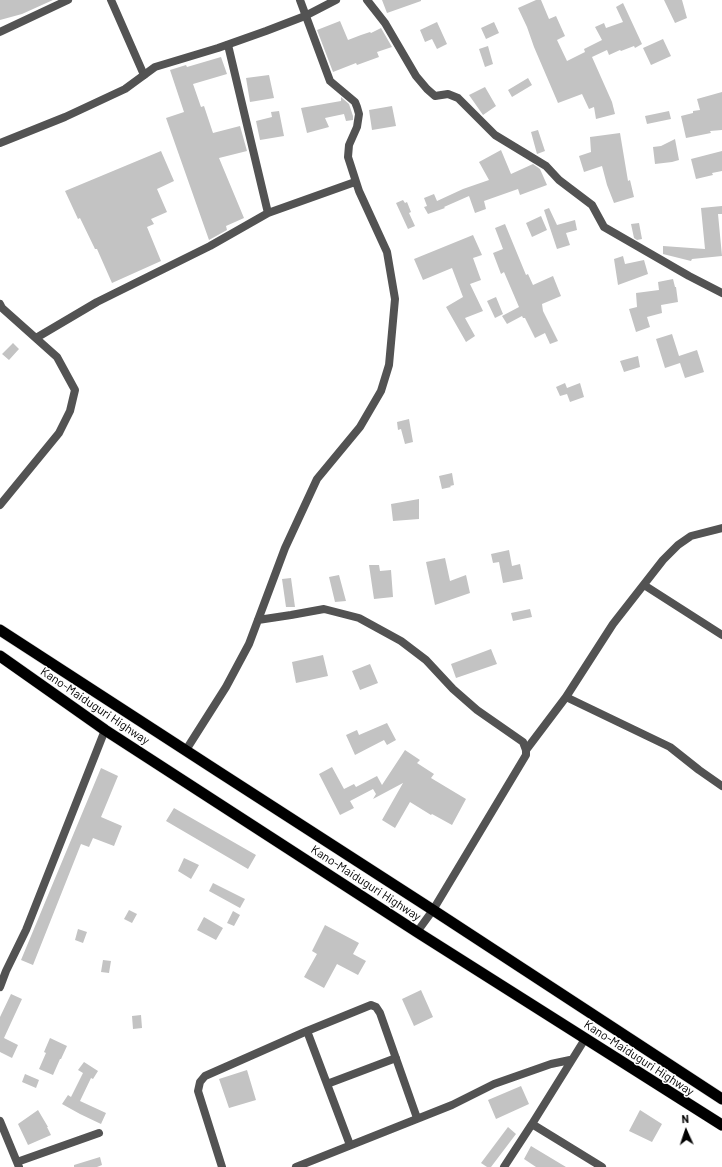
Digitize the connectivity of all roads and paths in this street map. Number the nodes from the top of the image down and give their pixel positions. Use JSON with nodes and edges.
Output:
{"nodes":[{"id":1,"x":68,"y":0,"type":"edge"},
{"id":2,"x":111,"y":0,"type":"edge"},
{"id":3,"x":300,"y":0,"type":"edge"},
{"id":4,"x":336,"y":0,"type":"edge"},
{"id":5,"x":367,"y":0,"type":"edge"},
{"id":6,"x":306,"y":16,"type":"junction"},
{"id":7,"x":0,"y":32,"type":"edge"},
{"id":8,"x":228,"y":45,"type":"junction"},
{"id":9,"x":144,"y":75,"type":"junction"},
{"id":10,"x":0,"y":144,"type":"edge"},
{"id":11,"x":355,"y":182,"type":"junction"},
{"id":12,"x":268,"y":213,"type":"junction"},
{"id":13,"x":722,"y":292,"type":"edge"},
{"id":14,"x":0,"y":304,"type":"edge"},
{"id":15,"x":36,"y":338,"type":"junction"},
{"id":16,"x":0,"y":505,"type":"edge"},
{"id":17,"x":722,"y":528,"type":"edge"},
{"id":18,"x":644,"y":585,"type":"junction"},
{"id":19,"x":258,"y":620,"type":"junction"},
{"id":20,"x":0,"y":630,"type":"edge"},
{"id":21,"x":722,"y":635,"type":"edge"},
{"id":22,"x":0,"y":656,"type":"edge"},
{"id":23,"x":566,"y":697,"type":"junction"},
{"id":24,"x":105,"y":730,"type":"junction"},
{"id":25,"x":186,"y":750,"type":"junction"},
{"id":26,"x":526,"y":750,"type":"junction"},
{"id":27,"x":722,"y":786,"type":"edge"},
{"id":28,"x":433,"y":910,"type":"junction"},
{"id":29,"x":418,"y":932,"type":"junction"},
{"id":30,"x":3,"y":971,"type":"edge"},
{"id":31,"x":0,"y":987,"type":"edge"},
{"id":32,"x":307,"y":1031,"type":"junction"},
{"id":33,"x":585,"y":1038,"type":"junction"},
{"id":34,"x":396,"y":1058,"type":"junction"},
{"id":35,"x":570,"y":1060,"type":"junction"},
{"id":36,"x":327,"y":1084,"type":"junction"},
{"id":37,"x":722,"y":1099,"type":"edge"},
{"id":38,"x":417,"y":1118,"type":"junction"},
{"id":39,"x":0,"y":1122,"type":"edge"},
{"id":40,"x":532,"y":1124,"type":"junction"},
{"id":41,"x":722,"y":1125,"type":"edge"},
{"id":42,"x":99,"y":1133,"type":"dead end"},
{"id":43,"x":350,"y":1145,"type":"junction"},
{"id":44,"x":18,"y":1164,"type":"edge"},
{"id":45,"x":222,"y":1167,"type":"edge"},
{"id":46,"x":296,"y":1167,"type":"edge"},
{"id":47,"x":504,"y":1167,"type":"edge"},
{"id":48,"x":602,"y":1167,"type":"edge"}],
"edges":[{"from":1,"to":7,"type":"street"},
{"from":2,"to":9,"type":"street"},
{"from":3,"to":6,"type":"street"},
{"from":4,"to":6,"type":"street"},
{"from":5,"to":13,"type":"street"},
{"from":6,"to":8,"type":"street"},
{"from":6,"to":11,"type":"street"},
{"from":8,"to":9,"type":"street"},
{"from":8,"to":12,"type":"street"},
{"from":9,"to":10,"type":"street"},
{"from":11,"to":12,"type":"street"},
{"from":11,"to":19,"type":"street"},
{"from":12,"to":15,"type":"street"},
{"from":14,"to":15,"type":"street"},
{"from":15,"to":16,"type":"street"},
{"from":17,"to":18,"type":"street"},
{"from":18,"to":21,"type":"street"},
{"from":18,"to":23,"type":"street"},
{"from":19,"to":25,"type":"street"},
{"from":19,"to":26,"type":"street"},
{"from":20,"to":25,"type":"highway","name":"Kano-Maiduguri Highway"},
{"from":22,"to":24,"type":"highway","name":"Kano-Maiduguri Highway"},
{"from":23,"to":26,"type":"street"},
{"from":23,"to":27,"type":"street"},
{"from":24,"to":29,"type":"highway","name":"Kano-Maiduguri Highway"},
{"from":24,"to":30,"type":"street"},
{"from":25,"to":28,"type":"highway","name":"Kano-Maiduguri Highway"},
{"from":26,"to":28,"type":"street"},
{"from":28,"to":29,"type":"street"},
{"from":28,"to":37,"type":"highway","name":"Kano-Maiduguri Highway"},
{"from":29,"to":33,"type":"highway","name":"Kano-Maiduguri Highway"},
{"from":30,"to":31,"type":"street"},
{"from":32,"to":34,"type":"street"},
{"from":32,"to":36,"type":"street"},
{"from":32,"to":45,"type":"street"},
{"from":33,"to":35,"type":"street"},
{"from":33,"to":41,"type":"highway","name":"Kano-Maiduguri Highway"},
{"from":34,"to":36,"type":"street"},
{"from":34,"to":38,"type":"street"},
{"from":35,"to":38,"type":"street"},
{"from":35,"to":40,"type":"street"},
{"from":36,"to":43,"type":"street"},
{"from":38,"to":43,"type":"street"},
{"from":39,"to":44,"type":"street"},
{"from":40,"to":47,"type":"street"},
{"from":40,"to":48,"type":"street"},
{"from":42,"to":44,"type":"street"},
{"from":43,"to":46,"type":"street"}]}
